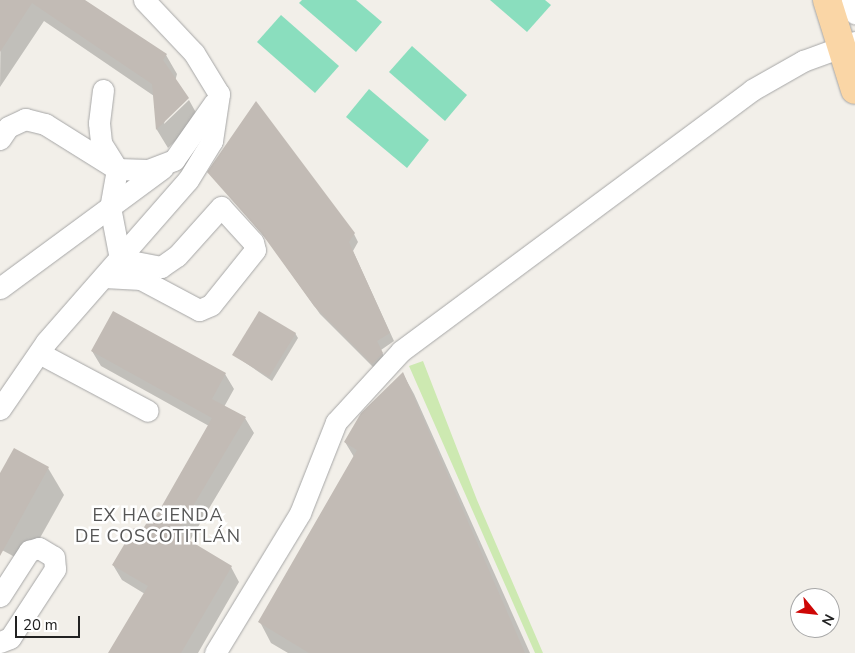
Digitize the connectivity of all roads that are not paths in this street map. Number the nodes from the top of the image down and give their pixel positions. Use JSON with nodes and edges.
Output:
{"nodes":[{"id":1,"x":144,"y":0,"type":"edge"},
{"id":2,"x":827,"y":0,"type":"edge"},
{"id":3,"x":851,"y":0,"type":"edge"},
{"id":4,"x":855,"y":13,"type":"edge"},
{"id":5,"x":848,"y":44,"type":"edge"},
{"id":6,"x":103,"y":90,"type":"dead end"},
{"id":7,"x":855,"y":90,"type":"edge"},
{"id":8,"x":219,"y":94,"type":"junction"},
{"id":9,"x":0,"y":139,"type":"edge"},
{"id":10,"x":174,"y":160,"type":"junction"},
{"id":11,"x":118,"y":169,"type":"junction"},
{"id":12,"x":110,"y":207,"type":"junction"},
{"id":13,"x":120,"y":259,"type":"junction"},
{"id":14,"x":104,"y":277,"type":"junction"},
{"id":15,"x":0,"y":288,"type":"edge"},
{"id":16,"x":42,"y":347,"type":"junction"},
{"id":17,"x":0,"y":408,"type":"edge"},
{"id":18,"x":148,"y":411,"type":"dead end"},
{"id":19,"x":0,"y":596,"type":"edge"},
{"id":20,"x":0,"y":642,"type":"edge"},
{"id":21,"x":215,"y":653,"type":"edge"}],
"edges":[{"from":1,"to":8,"type":"street"},
{"from":2,"to":5,"type":"main road"},
{"from":3,"to":4,"type":"street"},
{"from":5,"to":7,"type":"main road"},
{"from":5,"to":21,"type":"street"},
{"from":6,"to":11,"type":"street"},
{"from":8,"to":10,"type":"street"},
{"from":8,"to":13,"type":"street"},
{"from":9,"to":11,"type":"street"},
{"from":10,"to":11,"type":"street"},
{"from":10,"to":12,"type":"street"},
{"from":11,"to":12,"type":"street"},
{"from":12,"to":13,"type":"street"},
{"from":12,"to":15,"type":"street"},
{"from":13,"to":14,"type":"street"},
{"from":13,"to":14,"type":"street"},
{"from":14,"to":16,"type":"street"},
{"from":16,"to":17,"type":"street"},
{"from":16,"to":18,"type":"street"},
{"from":19,"to":20,"type":"street"}]}
